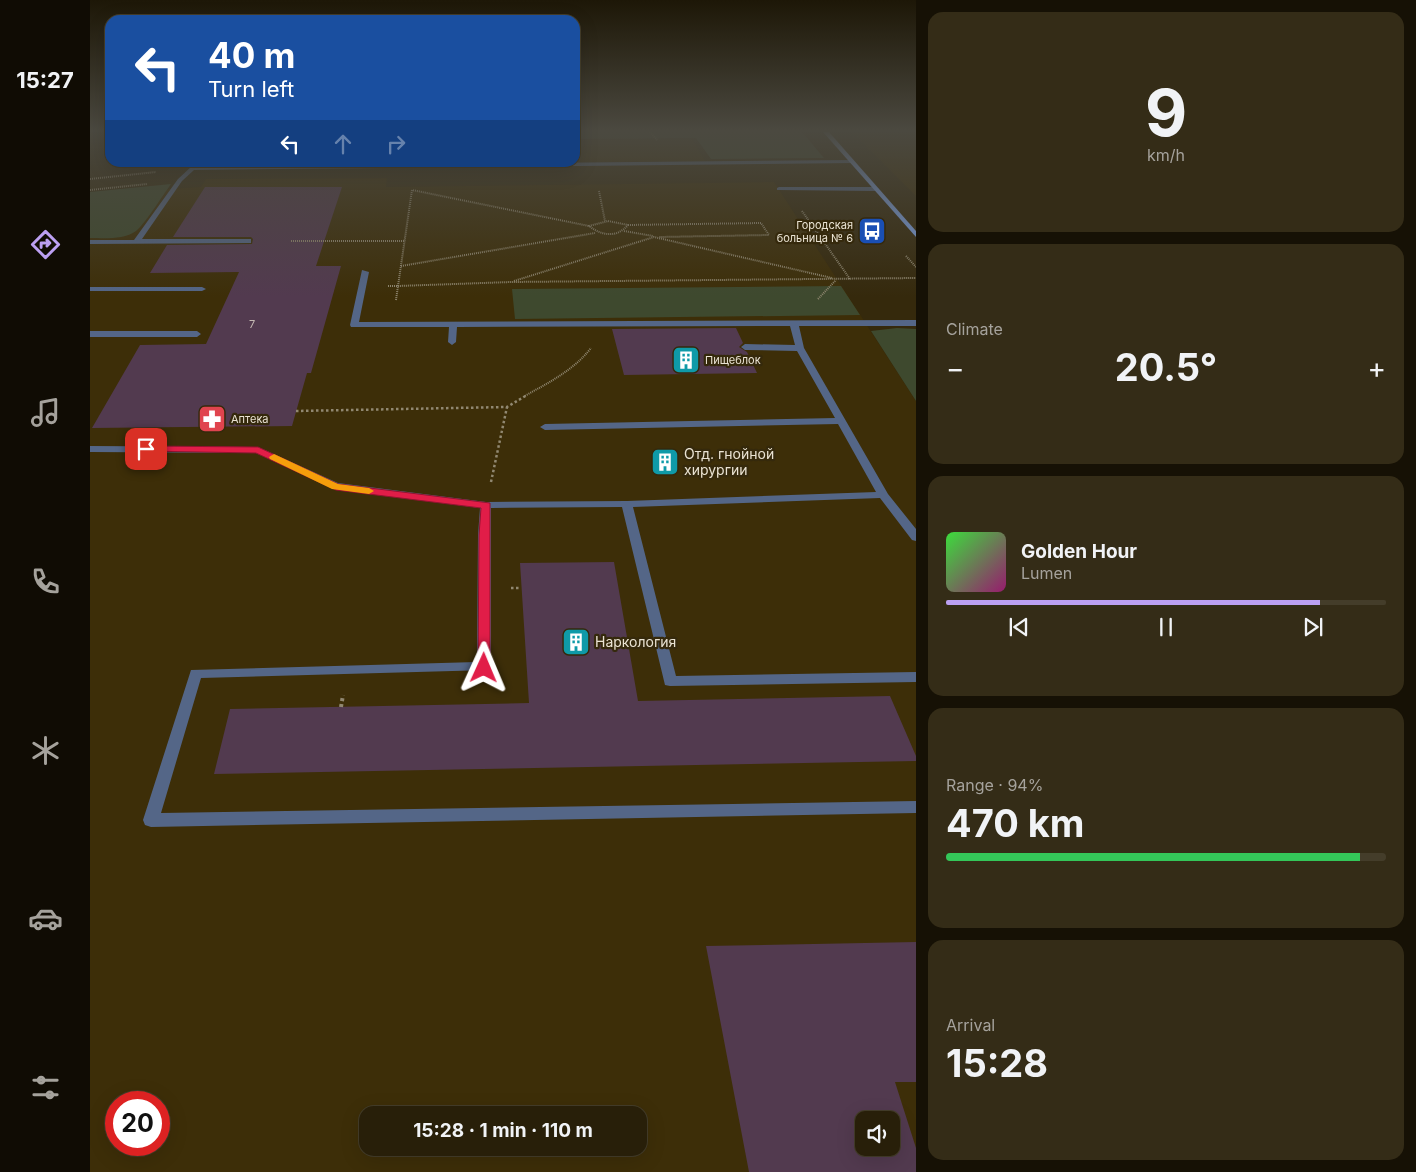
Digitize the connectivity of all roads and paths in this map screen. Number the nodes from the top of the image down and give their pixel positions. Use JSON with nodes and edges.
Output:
{"nodes":[{"id":1,"x":175,"y":187,"type":"edge"},
{"id":2,"x":876,"y":188,"type":"joint"},
{"id":3,"x":779,"y":189,"type":"dead end"},
{"id":4,"x":786,"y":189,"type":"junction"},
{"id":5,"x":599,"y":191,"type":"dead end"},
{"id":6,"x":605,"y":221,"type":"junction"},
{"id":7,"x":628,"y":225,"type":"junction"},
{"id":8,"x":588,"y":226,"type":"junction"},
{"id":9,"x":624,"y":231,"type":"junction"},
{"id":10,"x":596,"y":232,"type":"junction"},
{"id":11,"x":915,"y":234,"type":"edge"},
{"id":12,"x":654,"y":237,"type":"junction"},
{"id":13,"x":248,"y":241,"type":"dead end"},
{"id":14,"x":291,"y":241,"type":"dead end"},
{"id":15,"x":405,"y":241,"type":"junction"},
{"id":16,"x":90,"y":242,"type":"edge"},
{"id":17,"x":137,"y":242,"type":"junction"},
{"id":18,"x":402,"y":266,"type":"junction"},
{"id":19,"x":365,"y":272,"type":"dead end"},
{"id":20,"x":916,"y":278,"type":"edge"},
{"id":21,"x":837,"y":279,"type":"junction"},
{"id":22,"x":850,"y":279,"type":"junction"},
{"id":23,"x":512,"y":282,"type":"junction"},
{"id":24,"x":362,"y":286,"type":"junction"},
{"id":25,"x":398,"y":286,"type":"junction"},
{"id":26,"x":90,"y":289,"type":"edge"},
{"id":27,"x":202,"y":289,"type":"dead end"},
{"id":28,"x":794,"y":323,"type":"junction"},
{"id":29,"x":916,"y":323,"type":"edge"},
{"id":30,"x":393,"y":324,"type":"junction"},
{"id":31,"x":453,"y":324,"type":"junction"},
{"id":32,"x":597,"y":324,"type":"junction"},
{"id":33,"x":90,"y":334,"type":"edge"},
{"id":34,"x":197,"y":334,"type":"dead end"},
{"id":35,"x":452,"y":342,"type":"dead end"},
{"id":36,"x":745,"y":347,"type":"dead end"},
{"id":37,"x":800,"y":348,"type":"junction"},
{"id":38,"x":507,"y":407,"type":"junction"},
{"id":39,"x":296,"y":410,"type":"dead end"},
{"id":40,"x":842,"y":421,"type":"junction"},
{"id":41,"x":545,"y":427,"type":"dead end"},
{"id":42,"x":90,"y":449,"type":"edge"},
{"id":43,"x":883,"y":495,"type":"junction"},
{"id":44,"x":628,"y":504,"type":"junction"},
{"id":45,"x":486,"y":505,"type":"junction"},
{"id":46,"x":916,"y":537,"type":"edge"},
{"id":47,"x":916,"y":677,"type":"edge"},
{"id":48,"x":916,"y":807,"type":"edge"}],
"edges":[{"from":1,"to":17,"type":"lane"},
{"from":2,"to":4,"type":"lane"},
{"from":2,"to":11,"type":"main road"},
{"from":3,"to":4,"type":"lane"},
{"from":4,"to":22,"type":"path"},
{"from":5,"to":6,"type":"path"},
{"from":6,"to":7,"type":"path"},
{"from":6,"to":8,"type":"path"},
{"from":7,"to":9,"type":"path"},
{"from":7,"to":12,"type":"path"},
{"from":8,"to":10,"type":"path"},
{"from":8,"to":15,"type":"path"},
{"from":9,"to":10,"type":"path"},
{"from":9,"to":12,"type":"path"},
{"from":10,"to":18,"type":"path"},
{"from":12,"to":21,"type":"path"},
{"from":12,"to":23,"type":"path"},
{"from":13,"to":17,"type":"lane"},
{"from":14,"to":15,"type":"path"},
{"from":15,"to":18,"type":"path"},
{"from":16,"to":17,"type":"lane"},
{"from":18,"to":25,"type":"path"},
{"from":19,"to":24,"type":"lane"},
{"from":20,"to":22,"type":"path"},
{"from":21,"to":22,"type":"path"},
{"from":21,"to":23,"type":"path"},
{"from":21,"to":28,"type":"path"},
{"from":23,"to":25,"type":"path"},
{"from":24,"to":25,"type":"path"},
{"from":24,"to":30,"type":"lane"},
{"from":25,"to":30,"type":"path"},
{"from":26,"to":27,"type":"lane"},
{"from":28,"to":29,"type":"lane"},
{"from":28,"to":32,"type":"lane"},
{"from":28,"to":37,"type":"lane"},
{"from":30,"to":31,"type":"lane"},
{"from":31,"to":32,"type":"lane"},
{"from":31,"to":35,"type":"lane"},
{"from":32,"to":38,"type":"path"},
{"from":33,"to":34,"type":"lane"},
{"from":36,"to":37,"type":"lane"},
{"from":37,"to":40,"type":"lane"},
{"from":38,"to":39,"type":"path"},
{"from":38,"to":45,"type":"path"},
{"from":40,"to":41,"type":"lane"},
{"from":40,"to":43,"type":"lane"},
{"from":42,"to":45,"type":"lane"},
{"from":43,"to":44,"type":"lane"},
{"from":43,"to":46,"type":"lane"},
{"from":44,"to":45,"type":"lane"},
{"from":44,"to":47,"type":"lane"},
{"from":45,"to":48,"type":"lane"}]}
